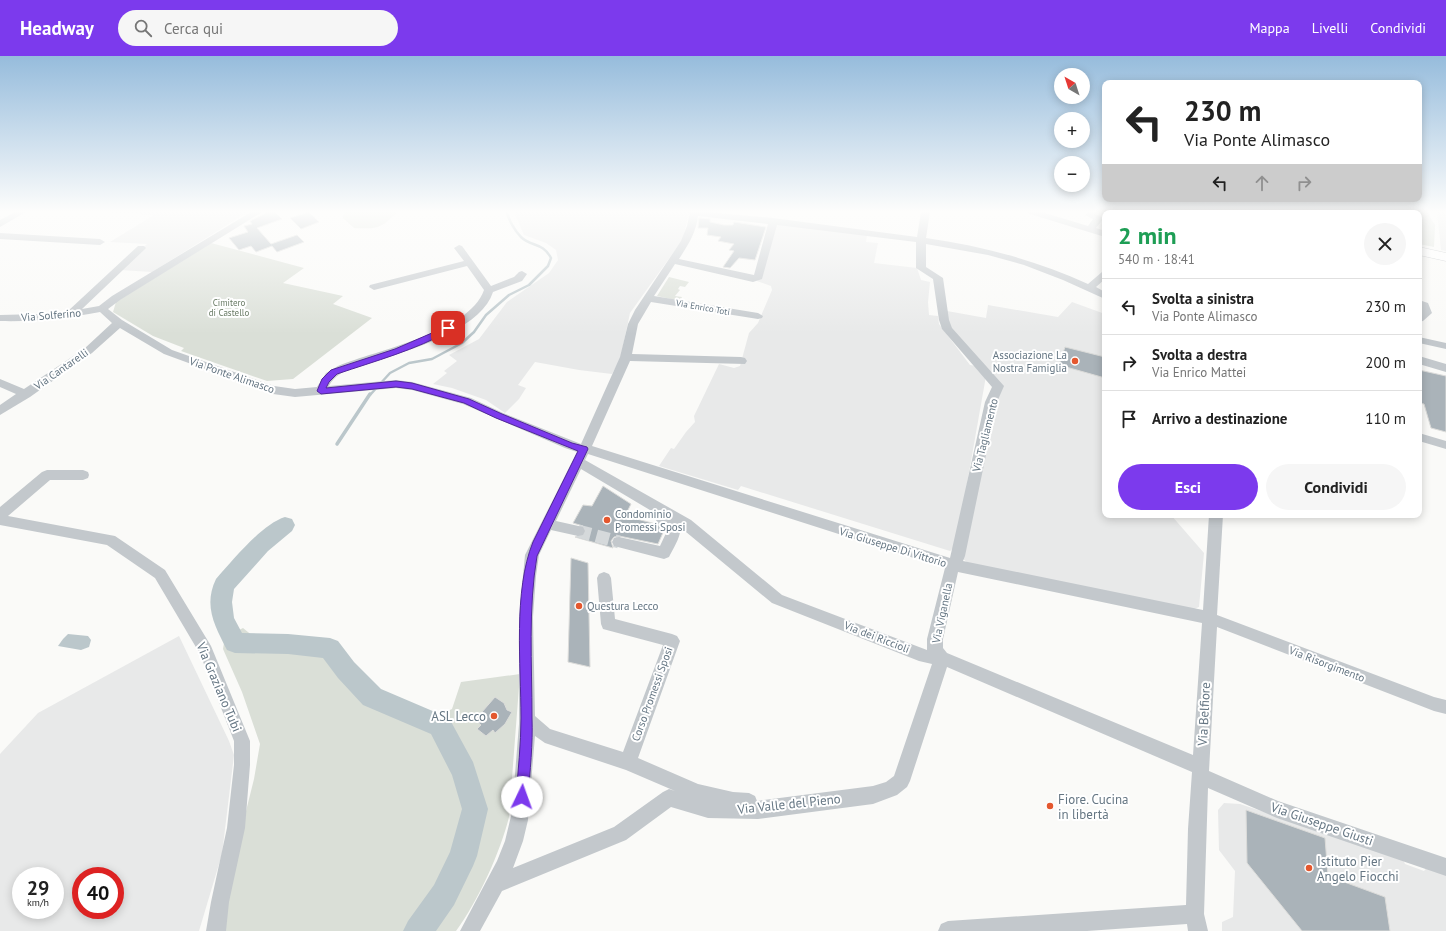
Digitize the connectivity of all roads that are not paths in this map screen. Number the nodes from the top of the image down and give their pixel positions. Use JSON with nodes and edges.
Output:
{"nodes":[{"id":1,"x":136,"y":253,"type":"edge"},
{"id":2,"x":190,"y":253,"type":"edge"},
{"id":3,"x":462,"y":253,"type":"edge"},
{"id":4,"x":679,"y":253,"type":"edge"},
{"id":5,"x":764,"y":253,"type":"edge"},
{"id":6,"x":921,"y":253,"type":"edge"},
{"id":7,"x":984,"y":253,"type":"edge"},
{"id":8,"x":1427,"y":253,"type":"edge"},
{"id":9,"x":1422,"y":257,"type":"edge"},
{"id":10,"x":1446,"y":257,"type":"edge"},
{"id":11,"x":674,"y":261,"type":"junction"},
{"id":12,"x":1446,"y":262,"type":"edge"},
{"id":13,"x":469,"y":263,"type":"junction"},
{"id":14,"x":522,"y":274,"type":"dead end"},
{"id":15,"x":1102,"y":277,"type":"edge"},
{"id":16,"x":374,"y":287,"type":"dead end"},
{"id":17,"x":1089,"y":288,"type":"junction"},
{"id":18,"x":489,"y":290,"type":"junction"},
{"id":19,"x":1102,"y":294,"type":"edge"},
{"id":20,"x":648,"y":298,"type":"junction"},
{"id":21,"x":1422,"y":304,"type":"edge"},
{"id":22,"x":102,"y":309,"type":"junction"},
{"id":23,"x":71,"y":314,"type":"junction"},
{"id":24,"x":758,"y":316,"type":"dead end"},
{"id":25,"x":1422,"y":317,"type":"edge"},
{"id":26,"x":0,"y":318,"type":"edge"},
{"id":27,"x":118,"y":322,"type":"junction"},
{"id":28,"x":1422,"y":341,"type":"edge"},
{"id":29,"x":1446,"y":346,"type":"edge"},
{"id":30,"x":626,"y":357,"type":"junction"},
{"id":31,"x":1422,"y":361,"type":"edge"},
{"id":32,"x":741,"y":362,"type":"dead end"},
{"id":33,"x":1446,"y":368,"type":"edge"},
{"id":34,"x":0,"y":383,"type":"edge"},
{"id":35,"x":321,"y":391,"type":"junction"},
{"id":36,"x":26,"y":394,"type":"junction"},
{"id":37,"x":0,"y":411,"type":"edge"},
{"id":38,"x":1422,"y":438,"type":"edge"},
{"id":39,"x":1446,"y":445,"type":"edge"},
{"id":40,"x":581,"y":456,"type":"junction"},
{"id":41,"x":83,"y":475,"type":"dead end"},
{"id":42,"x":0,"y":515,"type":"edge"},
{"id":43,"x":1216,"y":518,"type":"edge"},
{"id":44,"x":0,"y":520,"type":"edge"},
{"id":45,"x":663,"y":520,"type":"dead end"},
{"id":46,"x":545,"y":527,"type":"junction"},
{"id":47,"x":578,"y":531,"type":"tunnel mouth"},
{"id":48,"x":564,"y":536,"type":"tunnel mouth"},
{"id":49,"x":619,"y":542,"type":"tunnel mouth"},
{"id":50,"x":953,"y":565,"type":"junction"},
{"id":51,"x":604,"y":578,"type":"dead end"},
{"id":52,"x":1209,"y":618,"type":"junction"},
{"id":53,"x":942,"y":658,"type":"junction"},
{"id":54,"x":1446,"y":707,"type":"edge"},
{"id":55,"x":527,"y":720,"type":"junction"},
{"id":56,"x":628,"y":762,"type":"junction"},
{"id":57,"x":1201,"y":771,"type":"junction"},
{"id":58,"x":761,"y":802,"type":"dead end"},
{"id":59,"x":1446,"y":867,"type":"edge"},
{"id":60,"x":496,"y":884,"type":"junction"},
{"id":61,"x":1196,"y":922,"type":"edge"},
{"id":62,"x":216,"y":931,"type":"edge"},
{"id":63,"x":470,"y":931,"type":"edge"},
{"id":64,"x":948,"y":931,"type":"edge"}],
"edges":[{"from":1,"to":23,"type":"street"},
{"from":2,"to":22,"type":"street"},
{"from":3,"to":13,"type":"street"},
{"from":4,"to":11,"type":"street"},
{"from":5,"to":11,"type":"street"},
{"from":6,"to":50,"type":"street","name":"Via Tagliamento"},
{"from":7,"to":17,"type":"street"},
{"from":8,"to":10,"type":"main road"},
{"from":9,"to":12,"type":"main road"},
{"from":11,"to":20,"type":"street"},
{"from":13,"to":16,"type":"street"},
{"from":13,"to":18,"type":"street"},
{"from":14,"to":18,"type":"street"},
{"from":15,"to":17,"type":"street"},
{"from":17,"to":19,"type":"street"},
{"from":18,"to":35,"type":"street"},
{"from":20,"to":24,"type":"street","name":"Via Enrico Toti"},
{"from":20,"to":30,"type":"street"},
{"from":21,"to":25,"type":"street"},
{"from":22,"to":23,"type":"street","name":"Via Solferino"},
{"from":22,"to":27,"type":"street","name":"Via Ponte Alimasco"},
{"from":23,"to":26,"type":"street","name":"Via Solferino"},
{"from":27,"to":35,"type":"street","name":"Via Ponte Alimasco"},
{"from":27,"to":36,"type":"street","name":"Via Cantarelli"},
{"from":28,"to":29,"type":"street"},
{"from":30,"to":32,"type":"street"},
{"from":30,"to":40,"type":"street"},
{"from":31,"to":33,"type":"street"},
{"from":34,"to":36,"type":"street"},
{"from":35,"to":40,"type":"street","name":"Via Ponte Alimasco"},
{"from":36,"to":37,"type":"street","name":"Via Cantarelli"},
{"from":38,"to":39,"type":"street"},
{"from":40,"to":46,"type":"street"},
{"from":40,"to":50,"type":"street","name":"Via Giuseppe Di Vittorio"},
{"from":40,"to":53,"type":"street","name":"Via dei Riccioli"},
{"from":41,"to":42,"type":"street"},
{"from":43,"to":52,"type":"street","name":"Via Belfiore"},
{"from":44,"to":62,"type":"street","name":"Via Graziano Tubi"},
{"from":45,"to":49,"type":"street"},
{"from":46,"to":47,"type":"street"},
{"from":46,"to":48,"type":"street"},
{"from":46,"to":55,"type":"street"},
{"from":50,"to":52,"type":"street","name":"Via Giuseppe Di Vittorio"},
{"from":50,"to":53,"type":"street","name":"Via Viganella"},
{"from":51,"to":56,"type":"street","name":"Corso Promessi Sposi"},
{"from":52,"to":54,"type":"street","name":"Via Risorgimento"},
{"from":52,"to":57,"type":"street","name":"Via Belfiore"},
{"from":53,"to":57,"type":"street","name":"Via dei Riccioli"},
{"from":53,"to":60,"type":"street","name":"Via Valle del Pieno"},
{"from":55,"to":56,"type":"street"},
{"from":55,"to":60,"type":"street"},
{"from":56,"to":58,"type":"street"},
{"from":57,"to":59,"type":"street","name":"Via Giuseppe Giusti"},
{"from":57,"to":61,"type":"street","name":"Via Belfiore"},
{"from":60,"to":63,"type":"street"},
{"from":61,"to":64,"type":"street"}]}
